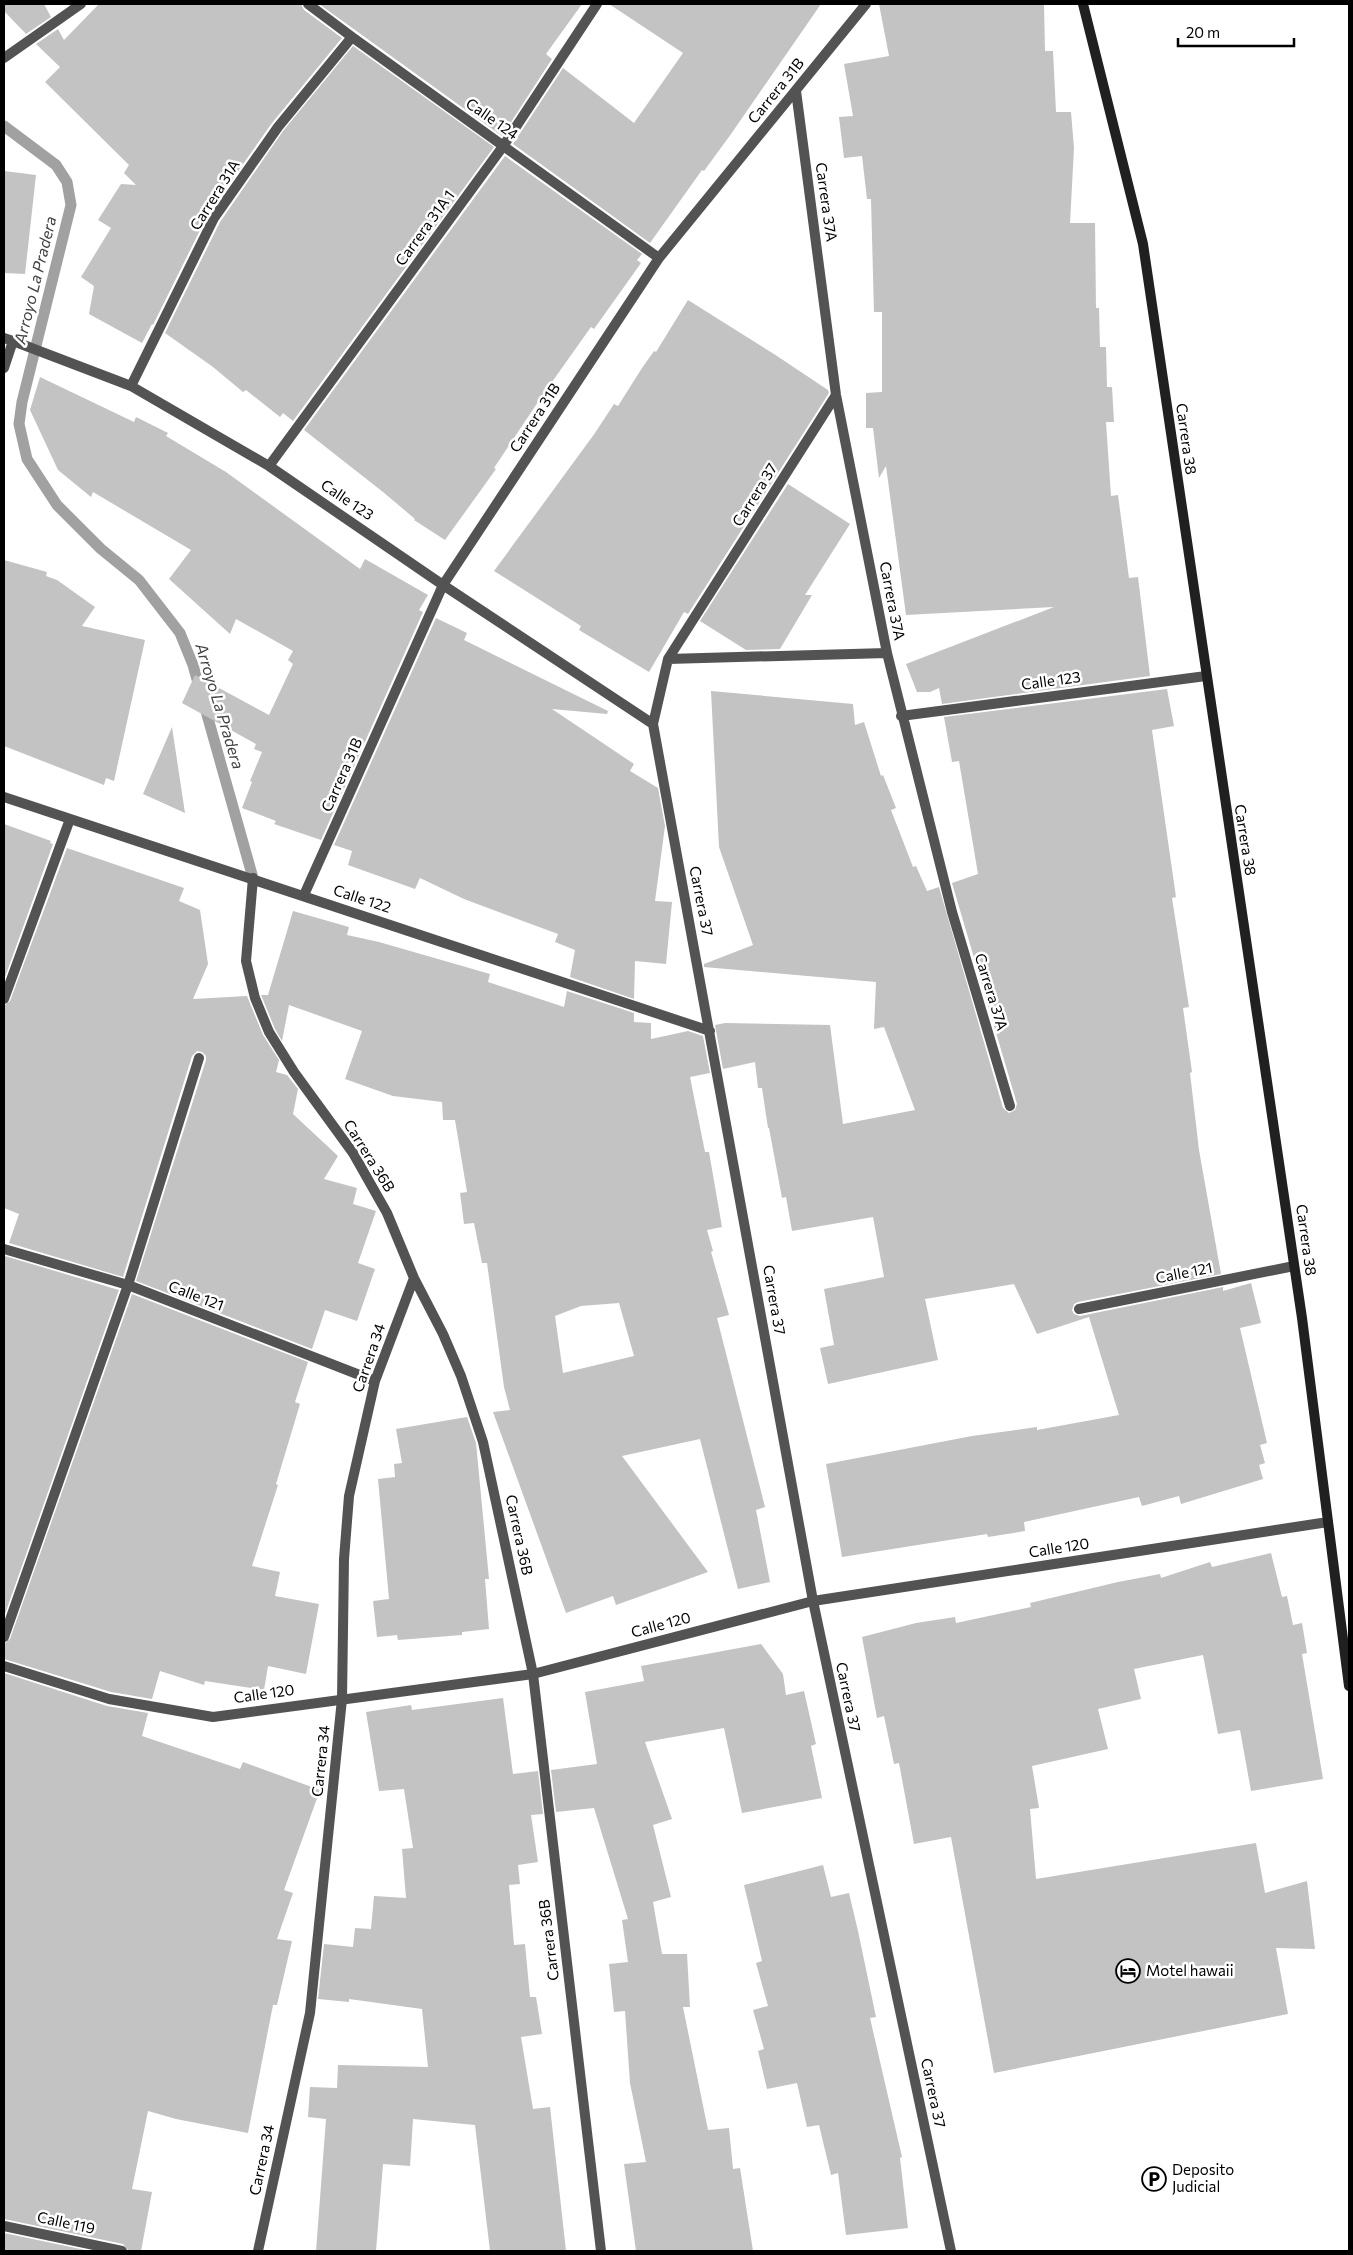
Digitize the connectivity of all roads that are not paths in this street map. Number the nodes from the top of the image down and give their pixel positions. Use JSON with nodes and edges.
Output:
{"nodes":[{"id":1,"x":81,"y":4,"type":"edge"},
{"id":2,"x":308,"y":4,"type":"edge"},
{"id":3,"x":597,"y":4,"type":"edge"},
{"id":4,"x":866,"y":4,"type":"edge"},
{"id":5,"x":1083,"y":4,"type":"edge"},
{"id":6,"x":352,"y":37,"type":"junction"},
{"id":7,"x":4,"y":58,"type":"edge"},
{"id":8,"x":796,"y":91,"type":"junction"},
{"id":9,"x":504,"y":145,"type":"junction"},
{"id":10,"x":659,"y":258,"type":"junction"},
{"id":11,"x":8,"y":340,"type":"edge"},
{"id":12,"x":4,"y":368,"type":"edge"},
{"id":13,"x":131,"y":386,"type":"junction"},
{"id":14,"x":836,"y":395,"type":"junction"},
{"id":15,"x":269,"y":466,"type":"junction"},
{"id":16,"x":443,"y":585,"type":"junction"},
{"id":17,"x":887,"y":653,"type":"junction"},
{"id":18,"x":668,"y":659,"type":"junction"},
{"id":19,"x":1206,"y":676,"type":"junction"},
{"id":20,"x":901,"y":716,"type":"junction"},
{"id":21,"x":653,"y":724,"type":"junction"},
{"id":22,"x":4,"y":797,"type":"edge"},
{"id":23,"x":70,"y":819,"type":"junction"},
{"id":24,"x":253,"y":878,"type":"junction"},
{"id":25,"x":304,"y":895,"type":"junction"},
{"id":26,"x":4,"y":999,"type":"edge"},
{"id":27,"x":710,"y":1031,"type":"junction"},
{"id":28,"x":199,"y":1058,"type":"dead end"},
{"id":29,"x":1010,"y":1106,"type":"dead end"},
{"id":30,"x":4,"y":1249,"type":"edge"},
{"id":31,"x":1294,"y":1266,"type":"junction"},
{"id":32,"x":414,"y":1278,"type":"junction"},
{"id":33,"x":128,"y":1285,"type":"junction"},
{"id":34,"x":1079,"y":1309,"type":"dead end"},
{"id":35,"x":375,"y":1381,"type":"junction"},
{"id":36,"x":1328,"y":1522,"type":"junction"},
{"id":37,"x":812,"y":1601,"type":"junction"},
{"id":38,"x":4,"y":1637,"type":"edge"},
{"id":39,"x":4,"y":1666,"type":"edge"},
{"id":40,"x":534,"y":1674,"type":"junction"},
{"id":41,"x":1349,"y":1686,"type":"edge"},
{"id":42,"x":342,"y":1698,"type":"junction"},
{"id":43,"x":4,"y":2226,"type":"edge"},
{"id":44,"x":122,"y":2251,"type":"edge"},
{"id":45,"x":258,"y":2251,"type":"edge"},
{"id":46,"x":601,"y":2251,"type":"edge"},
{"id":47,"x":951,"y":2251,"type":"edge"}],
"edges":[{"from":1,"to":7,"type":"street"},
{"from":2,"to":6,"type":"street","name":"Calle 124"},
{"from":3,"to":9,"type":"street","name":"Carrera 31A 1"},
{"from":4,"to":8,"type":"street","name":"Carrera 31B"},
{"from":5,"to":19,"type":"main road","name":"Carrera 38"},
{"from":6,"to":9,"type":"street","name":"Calle 124"},
{"from":6,"to":13,"type":"street","name":"Carrera 31A"},
{"from":8,"to":10,"type":"street","name":"Carrera 31B"},
{"from":8,"to":14,"type":"street","name":"Carrera 37A"},
{"from":9,"to":10,"type":"street","name":"Calle 124"},
{"from":9,"to":15,"type":"street","name":"Carrera 31A 1"},
{"from":10,"to":16,"type":"street","name":"Carrera 31B"},
{"from":11,"to":12,"type":"street"},
{"from":11,"to":13,"type":"street","name":"Calle 123"},
{"from":13,"to":15,"type":"street","name":"Calle 123"},
{"from":14,"to":17,"type":"street","name":"Carrera 37A"},
{"from":14,"to":18,"type":"street","name":"Carrera 37"},
{"from":15,"to":16,"type":"street","name":"Calle 123"},
{"from":16,"to":21,"type":"street","name":"Calle 123"},
{"from":16,"to":25,"type":"street","name":"Carrera 31B"},
{"from":17,"to":18,"type":"street"},
{"from":17,"to":20,"type":"street","name":"Carrera 37A"},
{"from":18,"to":21,"type":"street","name":"Carrera 37"},
{"from":19,"to":20,"type":"street","name":"Calle 123"},
{"from":19,"to":31,"type":"main road","name":"Carrera 38"},
{"from":20,"to":29,"type":"street","name":"Carrera 37A"},
{"from":21,"to":27,"type":"street","name":"Carrera 37"},
{"from":22,"to":23,"type":"street","name":"Calle 122"},
{"from":23,"to":24,"type":"street","name":"Calle 122"},
{"from":23,"to":26,"type":"street"},
{"from":24,"to":25,"type":"street","name":"Calle 122"},
{"from":24,"to":32,"type":"street","name":"Carrera 36B"},
{"from":25,"to":27,"type":"street","name":"Calle 122"},
{"from":27,"to":37,"type":"street","name":"Carrera 37"},
{"from":28,"to":33,"type":"street"},
{"from":30,"to":33,"type":"street","name":"Calle 121"},
{"from":31,"to":34,"type":"street","name":"Calle 121"},
{"from":31,"to":36,"type":"main road","name":"Carrera 38"},
{"from":32,"to":35,"type":"street","name":"Carrera 34"},
{"from":32,"to":40,"type":"street","name":"Carrera 36B"},
{"from":33,"to":35,"type":"street","name":"Calle 121"},
{"from":33,"to":38,"type":"street"},
{"from":35,"to":42,"type":"street","name":"Carrera 34"},
{"from":36,"to":37,"type":"street","name":"Calle 120"},
{"from":36,"to":41,"type":"main road","name":"Carrera 38"},
{"from":37,"to":40,"type":"street","name":"Calle 120"},
{"from":37,"to":47,"type":"street","name":"Carrera 37"},
{"from":39,"to":42,"type":"street","name":"Calle 120"},
{"from":40,"to":42,"type":"street","name":"Calle 120"},
{"from":40,"to":46,"type":"street","name":"Carrera 36B"},
{"from":42,"to":45,"type":"street","name":"Carrera 34"},
{"from":43,"to":44,"type":"street","name":"Calle 119"}]}
